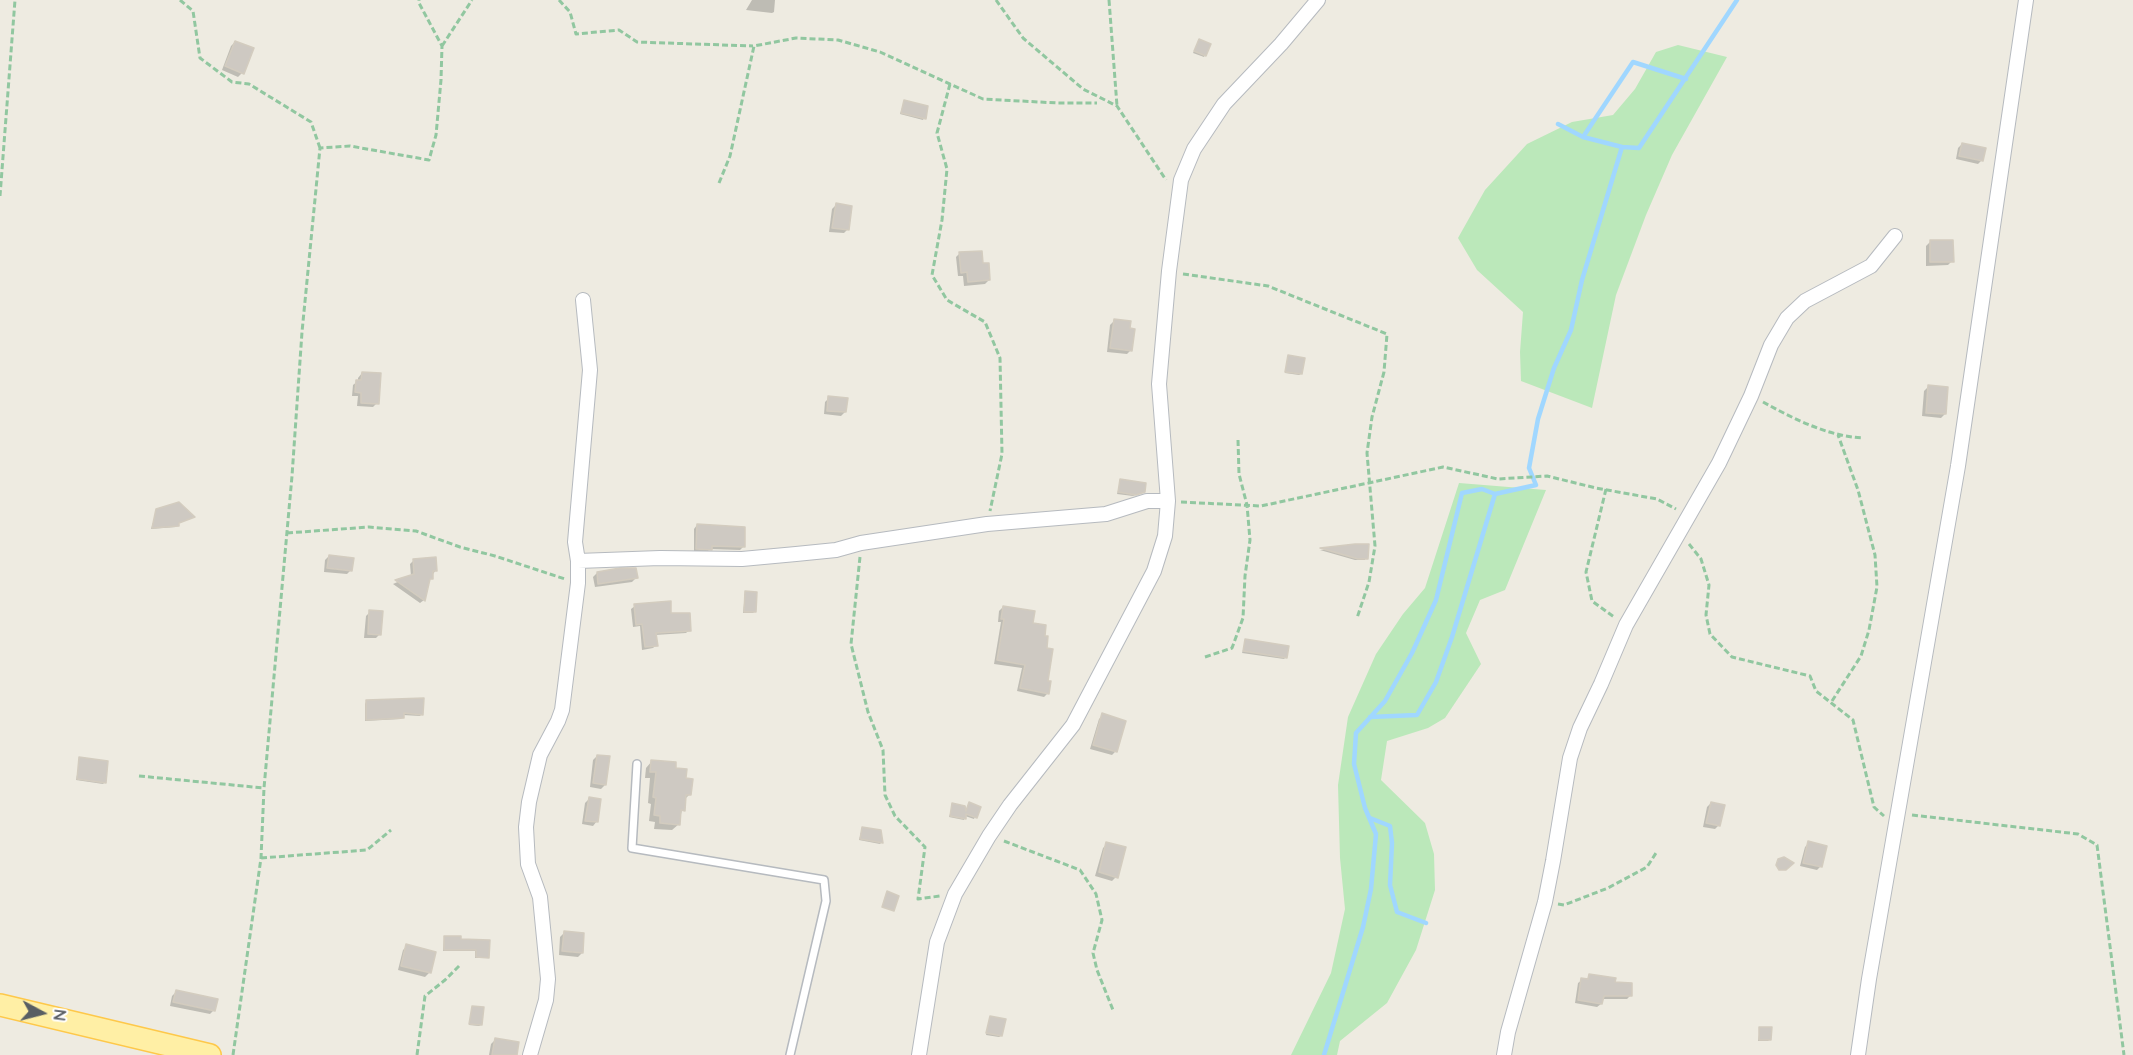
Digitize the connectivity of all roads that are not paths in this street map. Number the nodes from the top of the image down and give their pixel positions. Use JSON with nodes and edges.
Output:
{"nodes":[{"id":1,"x":1318,"y":0,"type":"edge"},
{"id":2,"x":2026,"y":0,"type":"edge"},
{"id":3,"x":1895,"y":236,"type":"dead end"},
{"id":4,"x":583,"y":300,"type":"dead end"},
{"id":5,"x":1168,"y":501,"type":"junction"},
{"id":6,"x":578,"y":561,"type":"junction"},
{"id":7,"x":637,"y":764,"type":"dead end"},
{"id":8,"x":0,"y":1005,"type":"edge"},
{"id":9,"x":151,"y":1048,"type":"edge"},
{"id":10,"x":210,"y":1055,"type":"edge"},
{"id":11,"x":530,"y":1055,"type":"edge"},
{"id":12,"x":790,"y":1055,"type":"edge"},
{"id":13,"x":919,"y":1055,"type":"edge"},
{"id":14,"x":1504,"y":1055,"type":"edge"},
{"id":15,"x":1858,"y":1055,"type":"edge"}],
"edges":[{"from":1,"to":5,"type":"street"},
{"from":2,"to":15,"type":"street"},
{"from":3,"to":14,"type":"street"},
{"from":4,"to":6,"type":"street"},
{"from":5,"to":6,"type":"street"},
{"from":5,"to":13,"type":"street"},
{"from":6,"to":11,"type":"street"},
{"from":7,"to":12,"type":"lane"},
{"from":8,"to":9,"type":"main road"},
{"from":9,"to":10,"type":"main road"}]}
